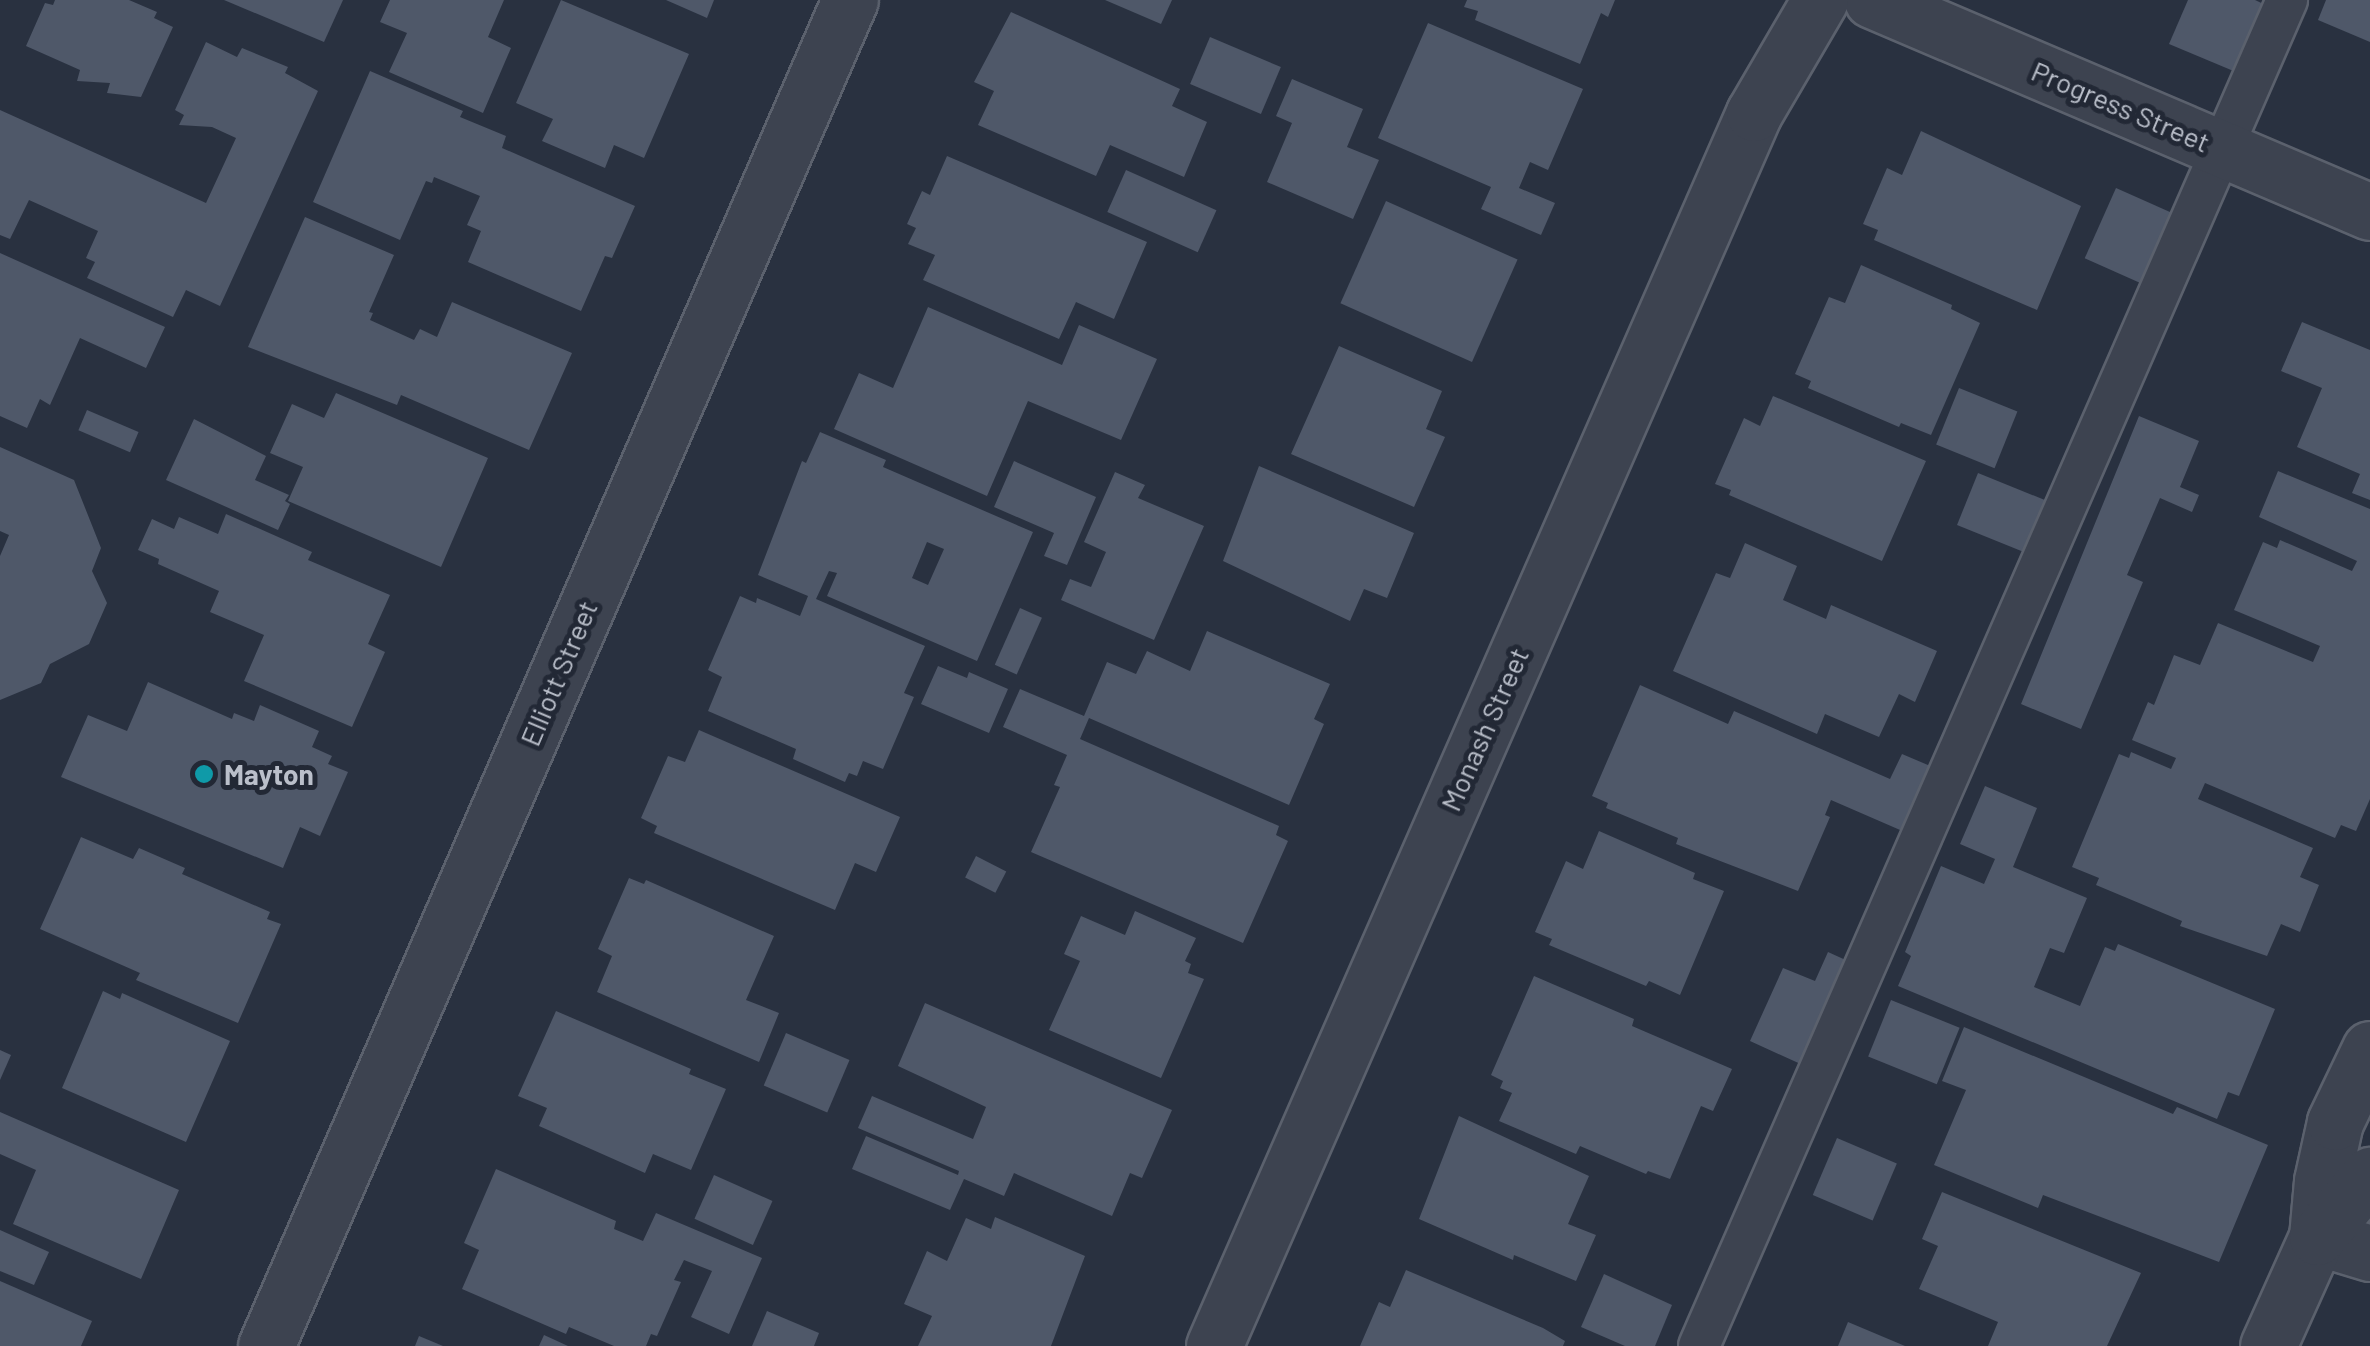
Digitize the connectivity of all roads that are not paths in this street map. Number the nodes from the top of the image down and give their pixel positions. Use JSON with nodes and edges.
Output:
{"nodes":[{"id":1,"x":850,"y":0,"type":"edge"},
{"id":2,"x":1787,"y":0,"type":"edge"},
{"id":3,"x":1820,"y":0,"type":"edge"},
{"id":4,"x":1872,"y":0,"type":"edge"},
{"id":5,"x":2287,"y":0,"type":"edge"},
{"id":6,"x":1754,"y":113,"type":"junction"},
{"id":7,"x":2222,"y":149,"type":"junction"},
{"id":8,"x":2370,"y":212,"type":"edge"},
{"id":9,"x":2370,"y":1049,"type":"edge"},
{"id":10,"x":2370,"y":1175,"type":"edge"},
{"id":11,"x":2318,"y":1237,"type":"junction"},
{"id":12,"x":2370,"y":1253,"type":"edge"},
{"id":13,"x":266,"y":1346,"type":"edge"},
{"id":14,"x":1214,"y":1346,"type":"edge"},
{"id":15,"x":1699,"y":1346,"type":"edge"},
{"id":16,"x":2268,"y":1346,"type":"edge"}],
"edges":[{"from":1,"to":13,"type":"street","name":"Elliott Street"},
{"from":2,"to":6,"type":"street","name":"Monash Street"},
{"from":3,"to":6,"type":"street","name":"Monash Street"},
{"from":4,"to":7,"type":"street","name":"Progress Street"},
{"from":5,"to":7,"type":"lane"},
{"from":6,"to":14,"type":"street","name":"Monash Street"},
{"from":7,"to":8,"type":"street","name":"Progress Street"},
{"from":7,"to":15,"type":"lane"},
{"from":9,"to":11,"type":"street"},
{"from":10,"to":11,"type":"street"},
{"from":11,"to":12,"type":"street"},
{"from":11,"to":16,"type":"street"}]}
